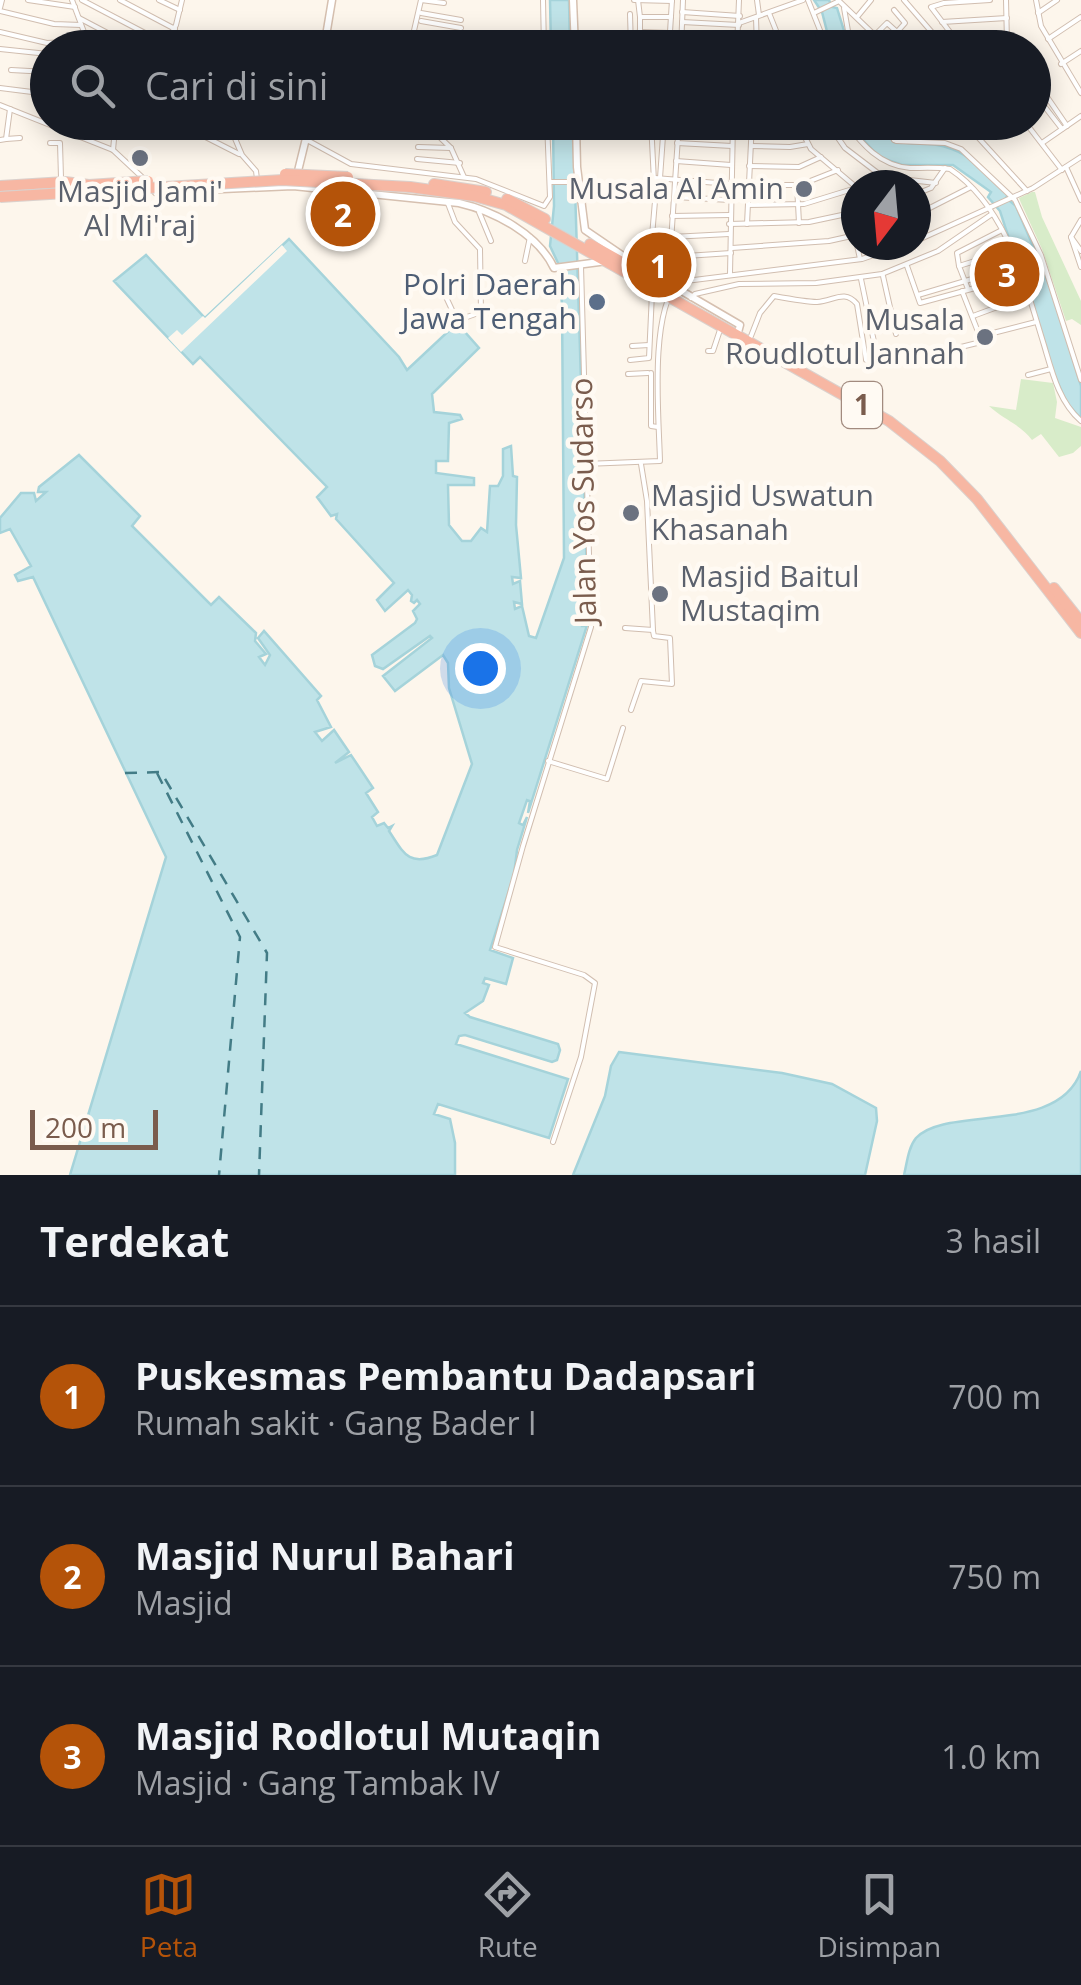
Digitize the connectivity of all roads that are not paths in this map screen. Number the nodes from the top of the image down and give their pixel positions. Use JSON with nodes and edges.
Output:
{"nodes":[{"id":1,"x":2,"y":0,"type":"edge"},
{"id":2,"x":28,"y":0,"type":"edge"},
{"id":3,"x":72,"y":0,"type":"edge"},
{"id":4,"x":82,"y":0,"type":"edge"},
{"id":5,"x":120,"y":0,"type":"edge"},
{"id":6,"x":159,"y":0,"type":"edge"},
{"id":7,"x":182,"y":0,"type":"edge"},
{"id":8,"x":332,"y":0,"type":"edge"},
{"id":9,"x":422,"y":0,"type":"edge"},
{"id":10,"x":543,"y":0,"type":"edge"},
{"id":11,"x":572,"y":0,"type":"edge"},
{"id":12,"x":636,"y":0,"type":"edge"},
{"id":13,"x":683,"y":0,"type":"edge"},
{"id":14,"x":739,"y":0,"type":"edge"},
{"id":15,"x":757,"y":0,"type":"edge"},
{"id":16,"x":805,"y":0,"type":"edge"},
{"id":17,"x":872,"y":0,"type":"edge"},
{"id":18,"x":904,"y":0,"type":"edge"},
{"id":19,"x":990,"y":0,"type":"edge"},
{"id":20,"x":1006,"y":0,"type":"edge"},
{"id":21,"x":1036,"y":0,"type":"edge"},
{"id":22,"x":1057,"y":0,"type":"edge"},
{"id":23,"x":672,"y":1,"type":"edge"},
{"id":24,"x":943,"y":1,"type":"edge"},
{"id":25,"x":444,"y":3,"type":"dead end"},
{"id":26,"x":839,"y":3,"type":"edge"},
{"id":27,"x":75,"y":8,"type":"junction"},
{"id":28,"x":0,"y":9,"type":"edge"},
{"id":29,"x":180,"y":10,"type":"junction"},
{"id":30,"x":894,"y":10,"type":"dead end"},
{"id":31,"x":818,"y":11,"type":"junction"},
{"id":32,"x":682,"y":12,"type":"junction"},
{"id":33,"x":768,"y":12,"type":"junction"},
{"id":34,"x":420,"y":13,"type":"junction"},
{"id":35,"x":630,"y":14,"type":"dead end"},
{"id":36,"x":1038,"y":14,"type":"junction"},
{"id":37,"x":740,"y":16,"type":"junction"},
{"id":38,"x":640,"y":17,"type":"junction"},
{"id":39,"x":671,"y":17,"type":"junction"},
{"id":40,"x":758,"y":17,"type":"junction"},
{"id":41,"x":857,"y":17,"type":"junction"},
{"id":42,"x":1081,"y":17,"type":"edge"},
{"id":43,"x":1007,"y":18,"type":"junction"},
{"id":44,"x":419,"y":20,"type":"junction"},
{"id":45,"x":461,"y":20,"type":"dead end"},
{"id":46,"x":80,"y":22,"type":"junction"},
{"id":47,"x":682,"y":22,"type":"junction"},
{"id":48,"x":942,"y":22,"type":"junction"},
{"id":49,"x":739,"y":24,"type":"junction"},
{"id":50,"x":461,"y":28,"type":"dead end"},
{"id":51,"x":175,"y":29,"type":"joint"},
{"id":52,"x":83,"y":30,"type":"edge"},
{"id":53,"x":97,"y":30,"type":"edge"},
{"id":54,"x":136,"y":30,"type":"edge"},
{"id":55,"x":327,"y":30,"type":"edge"},
{"id":56,"x":416,"y":30,"type":"edge"},
{"id":57,"x":544,"y":30,"type":"edge"},
{"id":58,"x":574,"y":30,"type":"edge"},
{"id":59,"x":630,"y":30,"type":"edge"},
{"id":60,"x":640,"y":30,"type":"edge"},
{"id":61,"x":670,"y":30,"type":"edge"},
{"id":62,"x":682,"y":30,"type":"edge"},
{"id":63,"x":738,"y":30,"type":"edge"},
{"id":64,"x":758,"y":30,"type":"edge"},
{"id":65,"x":776,"y":30,"type":"edge"},
{"id":66,"x":823,"y":30,"type":"edge"},
{"id":67,"x":846,"y":30,"type":"edge"},
{"id":68,"x":870,"y":30,"type":"edge"},
{"id":69,"x":898,"y":30,"type":"edge"},
{"id":70,"x":931,"y":30,"type":"edge"},
{"id":71,"x":948,"y":30,"type":"edge"},
{"id":72,"x":1008,"y":30,"type":"edge"},
{"id":73,"x":1044,"y":30,"type":"edge"},
{"id":74,"x":0,"y":32,"type":"edge"},
{"id":75,"x":1051,"y":37,"type":"edge"},
{"id":76,"x":30,"y":39,"type":"edge"},
{"id":77,"x":1051,"y":44,"type":"edge"},
{"id":78,"x":0,"y":49,"type":"edge"},
{"id":79,"x":1081,"y":50,"type":"edge"},
{"id":80,"x":30,"y":52,"type":"edge"},
{"id":81,"x":1062,"y":64,"type":"junction"},
{"id":82,"x":11,"y":70,"type":"dead end"},
{"id":83,"x":30,"y":71,"type":"edge"},
{"id":84,"x":0,"y":88,"type":"edge"},
{"id":85,"x":30,"y":92,"type":"edge"},
{"id":86,"x":1081,"y":93,"type":"edge"},
{"id":87,"x":0,"y":105,"type":"edge"},
{"id":88,"x":1051,"y":105,"type":"edge"},
{"id":89,"x":10,"y":109,"type":"junction"},
{"id":90,"x":1051,"y":111,"type":"edge"},
{"id":91,"x":30,"y":116,"type":"edge"},
{"id":92,"x":1081,"y":116,"type":"edge"},
{"id":93,"x":1065,"y":127,"type":"junction"},
{"id":94,"x":1051,"y":137,"type":"edge"},
{"id":95,"x":20,"y":138,"type":"dead end"},
{"id":96,"x":3,"y":140,"type":"edge"},
{"id":97,"x":62,"y":140,"type":"edge"},
{"id":98,"x":89,"y":140,"type":"edge"},
{"id":99,"x":115,"y":140,"type":"edge"},
{"id":100,"x":212,"y":140,"type":"edge"},
{"id":101,"x":236,"y":140,"type":"edge"},
{"id":102,"x":307,"y":140,"type":"joint"},
{"id":103,"x":444,"y":140,"type":"edge"},
{"id":104,"x":549,"y":140,"type":"edge"},
{"id":105,"x":576,"y":140,"type":"edge"},
{"id":106,"x":653,"y":140,"type":"edge"},
{"id":107,"x":662,"y":140,"type":"edge"},
{"id":108,"x":677,"y":140,"type":"edge"},
{"id":109,"x":732,"y":140,"type":"edge"},
{"id":110,"x":751,"y":140,"type":"edge"},
{"id":111,"x":806,"y":140,"type":"edge"},
{"id":112,"x":840,"y":140,"type":"edge"},
{"id":113,"x":860,"y":140,"type":"joint"},
{"id":114,"x":894,"y":140,"type":"edge"},
{"id":115,"x":980,"y":140,"type":"edge"},
{"id":116,"x":1040,"y":140,"type":"edge"},
{"id":117,"x":1046,"y":140,"type":"edge"},
{"id":118,"x":50,"y":143,"type":"dead end"},
{"id":119,"x":60,"y":143,"type":"junction"},
{"id":120,"x":1042,"y":143,"type":"junction"},
{"id":121,"x":677,"y":144,"type":"junction"},
{"id":122,"x":808,"y":144,"type":"junction"},
{"id":123,"x":732,"y":146,"type":"junction"},
{"id":124,"x":751,"y":146,"type":"junction"},
{"id":125,"x":418,"y":147,"type":"dead end"},
{"id":126,"x":451,"y":148,"type":"junction"},
{"id":127,"x":114,"y":150,"type":"junction"},
{"id":128,"x":848,"y":151,"type":"junction"},
{"id":129,"x":242,"y":155,"type":"junction"},
{"id":130,"x":1081,"y":156,"type":"edge"},
{"id":131,"x":822,"y":157,"type":"junction"},
{"id":132,"x":417,"y":160,"type":"dead end"},
{"id":133,"x":676,"y":161,"type":"junction"},
{"id":134,"x":460,"y":163,"type":"junction"},
{"id":135,"x":731,"y":165,"type":"junction"},
{"id":136,"x":749,"y":166,"type":"junction"},
{"id":137,"x":946,"y":168,"type":"junction"},
{"id":138,"x":1064,"y":168,"type":"junction"},
{"id":139,"x":838,"y":170,"type":"junction"},
{"id":140,"x":841,"y":173,"type":"edge"},
{"id":141,"x":464,"y":176,"type":"junction"},
{"id":142,"x":61,"y":178,"type":"dead end"},
{"id":143,"x":657,"y":178,"type":"junction"},
{"id":144,"x":675,"y":180,"type":"junction"},
{"id":145,"x":552,"y":182,"type":"junction"},
{"id":146,"x":577,"y":182,"type":"junction"},
{"id":147,"x":410,"y":184,"type":"junction"},
{"id":148,"x":730,"y":184,"type":"junction"},
{"id":149,"x":749,"y":184,"type":"junction"},
{"id":150,"x":936,"y":184,"type":"junction"},
{"id":151,"x":797,"y":185,"type":"junction"},
{"id":152,"x":293,"y":186,"type":"junction"},
{"id":153,"x":931,"y":186,"type":"edge"},
{"id":154,"x":972,"y":187,"type":"junction"},
{"id":155,"x":258,"y":188,"type":"junction"},
{"id":156,"x":1027,"y":191,"type":"junction"},
{"id":157,"x":841,"y":192,"type":"edge"},
{"id":158,"x":0,"y":193,"type":"edge"},
{"id":159,"x":145,"y":193,"type":"junction"},
{"id":160,"x":674,"y":197,"type":"junction"},
{"id":161,"x":1011,"y":197,"type":"junction"},
{"id":162,"x":1081,"y":198,"type":"edge"},
{"id":163,"x":730,"y":200,"type":"junction"},
{"id":164,"x":447,"y":201,"type":"junction"},
{"id":165,"x":798,"y":204,"type":"junction"},
{"id":166,"x":748,"y":205,"type":"junction"},
{"id":167,"x":990,"y":206,"type":"junction"},
{"id":168,"x":477,"y":208,"type":"junction"},
{"id":169,"x":931,"y":208,"type":"edge"},
{"id":170,"x":994,"y":213,"type":"junction"},
{"id":171,"x":730,"y":215,"type":"junction"},
{"id":172,"x":841,"y":215,"type":"edge"},
{"id":173,"x":672,"y":216,"type":"junction"},
{"id":174,"x":1081,"y":220,"type":"edge"},
{"id":175,"x":799,"y":223,"type":"junction"},
{"id":176,"x":729,"y":224,"type":"junction"},
{"id":177,"x":747,"y":224,"type":"junction"},
{"id":178,"x":1002,"y":230,"type":"junction"},
{"id":179,"x":729,"y":234,"type":"junction"},
{"id":180,"x":931,"y":234,"type":"edge"},
{"id":181,"x":530,"y":237,"type":"junction"},
{"id":182,"x":670,"y":237,"type":"junction"},
{"id":183,"x":1072,"y":237,"type":"junction"},
{"id":184,"x":841,"y":240,"type":"edge"},
{"id":185,"x":491,"y":241,"type":"dead end"},
{"id":186,"x":731,"y":250,"type":"junction"},
{"id":187,"x":1010,"y":250,"type":"junction"},
{"id":188,"x":1081,"y":251,"type":"edge"},
{"id":189,"x":670,"y":256,"type":"junction"},
{"id":190,"x":606,"y":260,"type":"junction"},
{"id":191,"x":624,"y":260,"type":"junction"},
{"id":192,"x":851,"y":260,"type":"edge"},
{"id":193,"x":525,"y":261,"type":"dead end"},
{"id":194,"x":907,"y":266,"type":"junction"},
{"id":195,"x":959,"y":266,"type":"junction"},
{"id":196,"x":1016,"y":266,"type":"junction"},
{"id":197,"x":1081,"y":266,"type":"edge"},
{"id":198,"x":579,"y":267,"type":"junction"},
{"id":199,"x":649,"y":272,"type":"junction"},
{"id":200,"x":730,"y":274,"type":"junction"},
{"id":201,"x":882,"y":274,"type":"junction"},
{"id":202,"x":860,"y":278,"type":"junction"},
{"id":203,"x":438,"y":280,"type":"dead end"},
{"id":204,"x":965,"y":280,"type":"junction"},
{"id":205,"x":1023,"y":282,"type":"junction"},
{"id":206,"x":965,"y":290,"type":"junction"},
{"id":207,"x":671,"y":292,"type":"junction"},
{"id":208,"x":652,"y":293,"type":"junction"},
{"id":209,"x":918,"y":295,"type":"junction"},
{"id":210,"x":1027,"y":296,"type":"junction"},
{"id":211,"x":691,"y":298,"type":"junction"},
{"id":212,"x":972,"y":316,"type":"junction"},
{"id":213,"x":1036,"y":322,"type":"junction"},
{"id":214,"x":720,"y":330,"type":"junction"},
{"id":215,"x":743,"y":334,"type":"junction"},
{"id":216,"x":896,"y":334,"type":"dead end"},
{"id":217,"x":982,"y":342,"type":"junction"},
{"id":218,"x":649,"y":345,"type":"junction"},
{"id":219,"x":632,"y":346,"type":"dead end"},
{"id":220,"x":708,"y":351,"type":"dead end"},
{"id":221,"x":630,"y":360,"type":"dead end"},
{"id":222,"x":878,"y":361,"type":"junction"},
{"id":223,"x":1051,"y":368,"type":"junction"},
{"id":224,"x":651,"y":373,"type":"junction"},
{"id":225,"x":658,"y":373,"type":"junction"},
{"id":226,"x":628,"y":374,"type":"dead end"},
{"id":227,"x":1028,"y":375,"type":"dead end"},
{"id":228,"x":1081,"y":378,"type":"edge"},
{"id":229,"x":1081,"y":421,"type":"edge"},
{"id":230,"x":658,"y":427,"type":"junction"},
{"id":231,"x":585,"y":464,"type":"junction"},
{"id":232,"x":641,"y":464,"type":"junction"},
{"id":233,"x":1081,"y":622,"type":"edge"},
{"id":234,"x":625,"y":628,"type":"dead end"},
{"id":235,"x":652,"y":630,"type":"junction"},
{"id":236,"x":1081,"y":632,"type":"edge"},
{"id":237,"x":631,"y":710,"type":"dead end"},
{"id":238,"x":623,"y":728,"type":"dead end"},
{"id":239,"x":548,"y":761,"type":"junction"},
{"id":240,"x":553,"y":1142,"type":"dead end"}],
"edges":[{"from":1,"to":28,"type":"street"},
{"from":2,"to":27,"type":"street"},
{"from":3,"to":27,"type":"street"},
{"from":4,"to":54,"type":"street"},
{"from":5,"to":51,"type":"street"},
{"from":6,"to":29,"type":"street"},
{"from":7,"to":29,"type":"street"},
{"from":8,"to":55,"type":"street"},
{"from":9,"to":25,"type":"street"},
{"from":9,"to":34,"type":"street"},
{"from":10,"to":57,"type":"street"},
{"from":11,"to":58,"type":"street"},
{"from":12,"to":23,"type":"street"},
{"from":12,"to":38,"type":"street"},
{"from":13,"to":32,"type":"street"},
{"from":14,"to":37,"type":"street"},
{"from":15,"to":40,"type":"street"},
{"from":16,"to":31,"type":"street"},
{"from":16,"to":33,"type":"street"},
{"from":17,"to":41,"type":"street"},
{"from":18,"to":70,"type":"street"},
{"from":19,"to":24,"type":"street"},
{"from":20,"to":43,"type":"street"},
{"from":21,"to":36,"type":"street"},
{"from":22,"to":36,"type":"street"},
{"from":23,"to":39,"type":"street"},
{"from":24,"to":48,"type":"street"},
{"from":26,"to":31,"type":"street"},
{"from":26,"to":41,"type":"street"},
{"from":26,"to":67,"type":"street"},
{"from":27,"to":46,"type":"street"},
{"from":28,"to":46,"type":"street"},
{"from":29,"to":51,"type":"street"},
{"from":30,"to":69,"type":"street"},
{"from":31,"to":66,"type":"street"},
{"from":32,"to":37,"type":"street"},
{"from":32,"to":47,"type":"street"},
{"from":33,"to":40,"type":"street"},
{"from":33,"to":65,"type":"street"},
{"from":34,"to":44,"type":"street"},
{"from":34,"to":45,"type":"street"},
{"from":35,"to":59,"type":"street"},
{"from":36,"to":73,"type":"street"},
{"from":37,"to":49,"type":"street"},
{"from":38,"to":39,"type":"street"},
{"from":38,"to":60,"type":"street"},
{"from":39,"to":61,"type":"street"},
{"from":40,"to":49,"type":"street"},
{"from":40,"to":64,"type":"street"},
{"from":41,"to":68,"type":"street"},
{"from":42,"to":75,"type":"street"},
{"from":43,"to":48,"type":"street"},
{"from":43,"to":72,"type":"street"},
{"from":44,"to":50,"type":"street"},
{"from":44,"to":56,"type":"street"},
{"from":46,"to":52,"type":"street"},
{"from":46,"to":53,"type":"street"},
{"from":47,"to":49,"type":"street"},
{"from":47,"to":62,"type":"street"},
{"from":48,"to":71,"type":"street"},
{"from":49,"to":63,"type":"street"},
{"from":74,"to":76,"type":"street"},
{"from":77,"to":81,"type":"street"},
{"from":78,"to":80,"type":"street"},
{"from":79,"to":81,"type":"street"},
{"from":81,"to":86,"type":"street"},
{"from":82,"to":83,"type":"street"},
{"from":84,"to":85,"type":"street"},
{"from":87,"to":89,"type":"street"},
{"from":88,"to":93,"type":"street"},
{"from":89,"to":91,"type":"street"},
{"from":89,"to":96,"type":"street"},
{"from":90,"to":93,"type":"street"},
{"from":92,"to":93,"type":"street"},
{"from":93,"to":94,"type":"street"},
{"from":95,"to":96,"type":"street"},
{"from":97,"to":119,"type":"street"},
{"from":98,"to":127,"type":"street"},
{"from":99,"to":127,"type":"street"},
{"from":100,"to":129,"type":"street"},
{"from":101,"to":129,"type":"street"},
{"from":102,"to":141,"type":"street"},
{"from":102,"to":152,"type":"street"},
{"from":103,"to":126,"type":"street"},
{"from":104,"to":145,"type":"street"},
{"from":105,"to":146,"type":"street"},
{"from":106,"to":143,"type":"street"},
{"from":107,"to":143,"type":"street"},
{"from":108,"to":121,"type":"street"},
{"from":109,"to":123,"type":"street"},
{"from":110,"to":124,"type":"street"},
{"from":111,"to":122,"type":"street"},
{"from":112,"to":128,"type":"street"},
{"from":113,"to":128,"type":"street"},
{"from":113,"to":137,"type":"street"},
{"from":114,"to":161,"type":"street"},
{"from":115,"to":156,"type":"street"},
{"from":116,"to":120,"type":"street"},
{"from":117,"to":120,"type":"street"},
{"from":118,"to":119,"type":"street"},
{"from":119,"to":142,"type":"street"},
{"from":120,"to":138,"type":"street"},
{"from":121,"to":123,"type":"street"},
{"from":121,"to":133,"type":"street"},
{"from":122,"to":124,"type":"street"},
{"from":122,"to":131,"type":"street"},
{"from":123,"to":135,"type":"street"},
{"from":124,"to":136,"type":"street"},
{"from":125,"to":126,"type":"street"},
{"from":126,"to":134,"type":"street"},
{"from":127,"to":159,"type":"street"},
{"from":128,"to":150,"type":"street"},
{"from":129,"to":155,"type":"street"},
{"from":130,"to":138,"type":"street"},
{"from":131,"to":136,"type":"street"},
{"from":131,"to":139,"type":"street"},
{"from":132,"to":134,"type":"street"},
{"from":133,"to":135,"type":"street"},
{"from":133,"to":144,"type":"street"},
{"from":134,"to":141,"type":"street"},
{"from":135,"to":148,"type":"street"},
{"from":136,"to":149,"type":"street"},
{"from":137,"to":150,"type":"street"},
{"from":137,"to":154,"type":"street"},
{"from":138,"to":156,"type":"street"},
{"from":138,"to":162,"type":"street"},
{"from":139,"to":140,"type":"street"},
{"from":139,"to":151,"type":"street"},
{"from":141,"to":145,"type":"street"},
{"from":143,"to":144,"type":"street"},
{"from":143,"to":199,"type":"street"},
{"from":144,"to":148,"type":"street"},
{"from":144,"to":160,"type":"street"},
{"from":145,"to":146,"type":"street"},
{"from":146,"to":191,"type":"street"},
{"from":147,"to":158,"type":"highway","number":"1","bridge":true},
{"from":147,"to":158,"type":"highway","number":"1","bridge":true},
{"from":147,"to":190,"type":"highway","number":"1"},
{"from":148,"to":163,"type":"street"},
{"from":149,"to":151,"type":"street"},
{"from":149,"to":166,"type":"street"},
{"from":150,"to":153,"type":"street"},
{"from":151,"to":165,"type":"street"},
{"from":152,"to":155,"type":"street"},
{"from":152,"to":164,"type":"street"},
{"from":154,"to":167,"type":"street"},
{"from":154,"to":169,"type":"street"},
{"from":155,"to":159,"type":"street"},
{"from":156,"to":161,"type":"street"},
{"from":157,"to":165,"type":"street"},
{"from":158,"to":159,"type":"street"},
{"from":160,"to":163,"type":"street"},
{"from":160,"to":173,"type":"street"},
{"from":161,"to":167,"type":"street"},
{"from":161,"to":228,"type":"street"},
{"from":163,"to":171,"type":"street"},
{"from":164,"to":168,"type":"street"},
{"from":164,"to":203,"type":"street"},
{"from":165,"to":166,"type":"street"},
{"from":165,"to":175,"type":"street"},
{"from":166,"to":177,"type":"street"},
{"from":167,"to":170,"type":"street"},
{"from":167,"to":180,"type":"street"},
{"from":168,"to":181,"type":"street"},
{"from":168,"to":185,"type":"street"},
{"from":170,"to":178,"type":"street"},
{"from":170,"to":194,"type":"street"},
{"from":171,"to":173,"type":"street"},
{"from":171,"to":176,"type":"street"},
{"from":172,"to":175,"type":"street"},
{"from":173,"to":182,"type":"street"},
{"from":174,"to":183,"type":"street"},
{"from":175,"to":177,"type":"street"},
{"from":176,"to":177,"type":"street"},
{"from":176,"to":179,"type":"street"},
{"from":178,"to":187,"type":"street"},
{"from":178,"to":195,"type":"street"},
{"from":179,"to":182,"type":"street"},
{"from":179,"to":186,"type":"street"},
{"from":181,"to":193,"type":"street"},
{"from":181,"to":198,"type":"street"},
{"from":182,"to":189,"type":"street"},
{"from":183,"to":188,"type":"street"},
{"from":183,"to":197,"type":"street"},
{"from":184,"to":186,"type":"street"},
{"from":186,"to":189,"type":"street"},
{"from":186,"to":200,"type":"street"},
{"from":187,"to":195,"type":"street"},
{"from":187,"to":196,"type":"street"},
{"from":189,"to":207,"type":"street"},
{"from":190,"to":191,"type":"highway","number":"1"},
{"from":190,"to":198,"type":"street"},
{"from":190,"to":207,"type":"highway","number":"1"},
{"from":190,"to":208,"type":"street"},
{"from":191,"to":199,"type":"street"},
{"from":191,"to":207,"type":"highway","number":"1"},
{"from":192,"to":200,"type":"street"},
{"from":194,"to":201,"type":"street"},
{"from":194,"to":209,"type":"street"},
{"from":195,"to":204,"type":"street"},
{"from":196,"to":204,"type":"street"},
{"from":196,"to":205,"type":"street"},
{"from":198,"to":231,"type":"street","name":"Jalan Yos Sudarso"},
{"from":199,"to":207,"type":"street"},
{"from":200,"to":207,"type":"street"},
{"from":201,"to":202,"type":"street"},
{"from":201,"to":216,"type":"street"},
{"from":202,"to":211,"type":"street"},
{"from":202,"to":222,"type":"street"},
{"from":204,"to":206,"type":"street"},
{"from":204,"to":209,"type":"street"},
{"from":205,"to":206,"type":"street"},
{"from":205,"to":210,"type":"street"},
{"from":206,"to":209,"type":"street"},
{"from":206,"to":212,"type":"street"},
{"from":207,"to":208,"type":"street"},
{"from":207,"to":211,"type":"street"},
{"from":207,"to":214,"type":"street"},
{"from":207,"to":215,"type":"highway","number":"1"},
{"from":207,"to":225,"type":"street"},
{"from":208,"to":218,"type":"street"},
{"from":210,"to":212,"type":"street"},
{"from":210,"to":213,"type":"street"},
{"from":211,"to":215,"type":"street"},
{"from":212,"to":217,"type":"street"},
{"from":213,"to":217,"type":"street"},
{"from":213,"to":223,"type":"street"},
{"from":214,"to":215,"type":"street"},
{"from":214,"to":220,"type":"street"},
{"from":215,"to":222,"type":"street"},
{"from":215,"to":233,"type":"highway","number":"1"},
{"from":215,"to":236,"type":"highway","number":"1"},
{"from":217,"to":222,"type":"street"},
{"from":218,"to":219,"type":"street"},
{"from":218,"to":221,"type":"street"},
{"from":223,"to":227,"type":"street"},
{"from":223,"to":229,"type":"street"},
{"from":224,"to":225,"type":"street"},
{"from":224,"to":226,"type":"street"},
{"from":224,"to":230,"type":"street"},
{"from":225,"to":230,"type":"street"},
{"from":230,"to":232,"type":"street"},
{"from":231,"to":232,"type":"street"},
{"from":231,"to":239,"type":"street","name":"Jalan Yos Sudarso"},
{"from":232,"to":235,"type":"street"},
{"from":234,"to":235,"type":"street"},
{"from":235,"to":237,"type":"street"},
{"from":238,"to":239,"type":"street"},
{"from":239,"to":240,"type":"street","name":"Jalan Yos Sudarso"}]}
